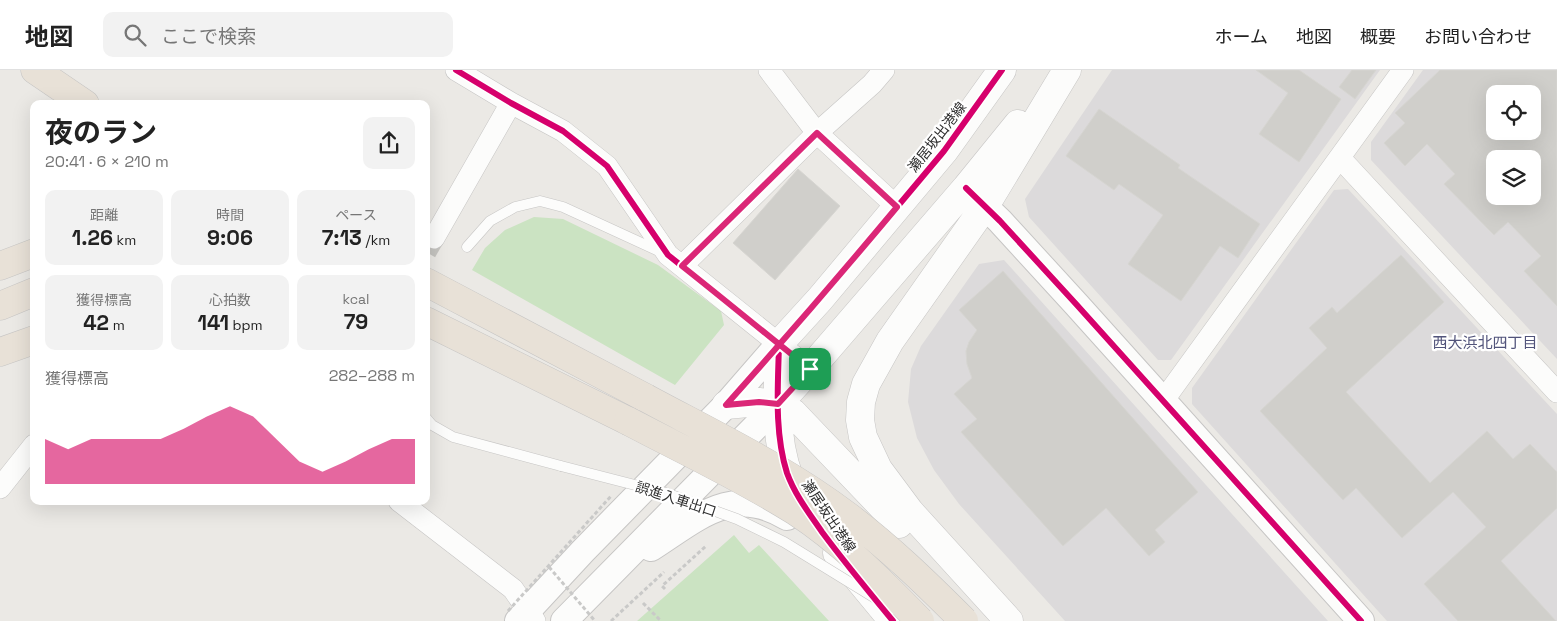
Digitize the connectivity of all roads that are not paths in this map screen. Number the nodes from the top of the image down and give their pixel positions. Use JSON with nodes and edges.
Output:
{"nodes":[{"id":1,"x":35,"y":70,"type":"edge"},
{"id":2,"x":456,"y":70,"type":"edge"},
{"id":3,"x":769,"y":70,"type":"edge"},
{"id":4,"x":884,"y":70,"type":"edge"},
{"id":5,"x":1002,"y":70,"type":"edge"},
{"id":6,"x":1063,"y":70,"type":"edge"},
{"id":7,"x":1067,"y":70,"type":"edge"},
{"id":8,"x":1403,"y":70,"type":"edge"},
{"id":9,"x":79,"y":100,"type":"edge"},
{"id":10,"x":511,"y":103,"type":"junction"},
{"id":11,"x":817,"y":133,"type":"junction"},
{"id":12,"x":1340,"y":158,"type":"junction"},
{"id":13,"x":975,"y":197,"type":"junction"},
{"id":14,"x":897,"y":207,"type":"junction"},
{"id":15,"x":434,"y":238,"type":"tunnel mouth"},
{"id":16,"x":467,"y":248,"type":"dead end"},
{"id":17,"x":30,"y":255,"type":"edge"},
{"id":18,"x":675,"y":261,"type":"junction"},
{"id":19,"x":0,"y":266,"type":"edge"},
{"id":20,"x":430,"y":284,"type":"edge"},
{"id":21,"x":30,"y":294,"type":"edge"},
{"id":22,"x":0,"y":306,"type":"edge"},
{"id":23,"x":430,"y":324,"type":"edge"},
{"id":24,"x":30,"y":341,"type":"edge"},
{"id":25,"x":779,"y":344,"type":"junction"},
{"id":26,"x":0,"y":352,"type":"edge"},
{"id":27,"x":810,"y":369,"type":"junction"},
{"id":28,"x":1557,"y":392,"type":"edge"},
{"id":29,"x":1163,"y":401,"type":"junction"},
{"id":30,"x":778,"y":404,"type":"junction"},
{"id":31,"x":726,"y":405,"type":"junction"},
{"id":32,"x":430,"y":423,"type":"edge"},
{"id":33,"x":30,"y":450,"type":"edge"},
{"id":34,"x":0,"y":488,"type":"edge"},
{"id":35,"x":684,"y":500,"type":"junction"},
{"id":36,"x":403,"y":505,"type":"edge"},
{"id":37,"x":841,"y":558,"type":"junction"},
{"id":38,"x":610,"y":575,"type":"junction"},
{"id":39,"x":522,"y":616,"type":"edge"},
{"id":40,"x":564,"y":621,"type":"edge"},
{"id":41,"x":893,"y":621,"type":"edge"},
{"id":42,"x":910,"y":621,"type":"edge"},
{"id":43,"x":920,"y":621,"type":"edge"},
{"id":44,"x":964,"y":621,"type":"edge"},
{"id":45,"x":1002,"y":621,"type":"edge"},
{"id":46,"x":1009,"y":621,"type":"edge"},
{"id":47,"x":1361,"y":621,"type":"edge"}],
"edges":[{"from":1,"to":9,"type":"highway"},
{"from":2,"to":10,"type":"street"},
{"from":3,"to":11,"type":"street"},
{"from":4,"to":11,"type":"street"},
{"from":5,"to":14,"type":"main road","name":"瀬居坂出港線"},
{"from":6,"to":13,"type":"main road"},
{"from":7,"to":13,"type":"main road"},
{"from":8,"to":12,"type":"street"},
{"from":10,"to":15,"type":"street"},
{"from":10,"to":18,"type":"street"},
{"from":11,"to":14,"type":"street"},
{"from":11,"to":18,"type":"street"},
{"from":12,"to":28,"type":"street"},
{"from":12,"to":29,"type":"street"},
{"from":13,"to":27,"type":"main road"},
{"from":13,"to":29,"type":"street"},
{"from":13,"to":46,"type":"main road"},
{"from":14,"to":25,"type":"main road","name":"瀬居坂出港線"},
{"from":16,"to":18,"type":"lane"},
{"from":17,"to":19,"type":"highway"},
{"from":18,"to":25,"type":"street"},
{"from":20,"to":44,"type":"highway","bridge":true},
{"from":21,"to":22,"type":"highway"},
{"from":23,"to":43,"type":"highway","bridge":true},
{"from":24,"to":26,"type":"highway"},
{"from":25,"to":27,"type":"street"},
{"from":25,"to":30,"type":"main road","name":"瀬居坂出港線"},
{"from":25,"to":31,"type":"street"},
{"from":27,"to":30,"type":"main road"},
{"from":29,"to":47,"type":"street"},
{"from":30,"to":31,"type":"main road"},
{"from":30,"to":35,"type":"street"},
{"from":30,"to":37,"type":"main road","name":"瀬居坂出港線"},
{"from":30,"to":45,"type":"main road"},
{"from":31,"to":39,"type":"street"},
{"from":32,"to":35,"type":"lane","name":"誤進入車出口","bridge":true},
{"from":33,"to":34,"type":"street"},
{"from":35,"to":38,"type":"street"},
{"from":35,"to":42,"type":"lane","name":"誤進入車出口","bridge":true},
{"from":36,"to":39,"type":"street"},
{"from":37,"to":38,"type":"street"},
{"from":37,"to":41,"type":"main road","name":"瀬居坂出港線"},
{"from":38,"to":40,"type":"street"}]}
